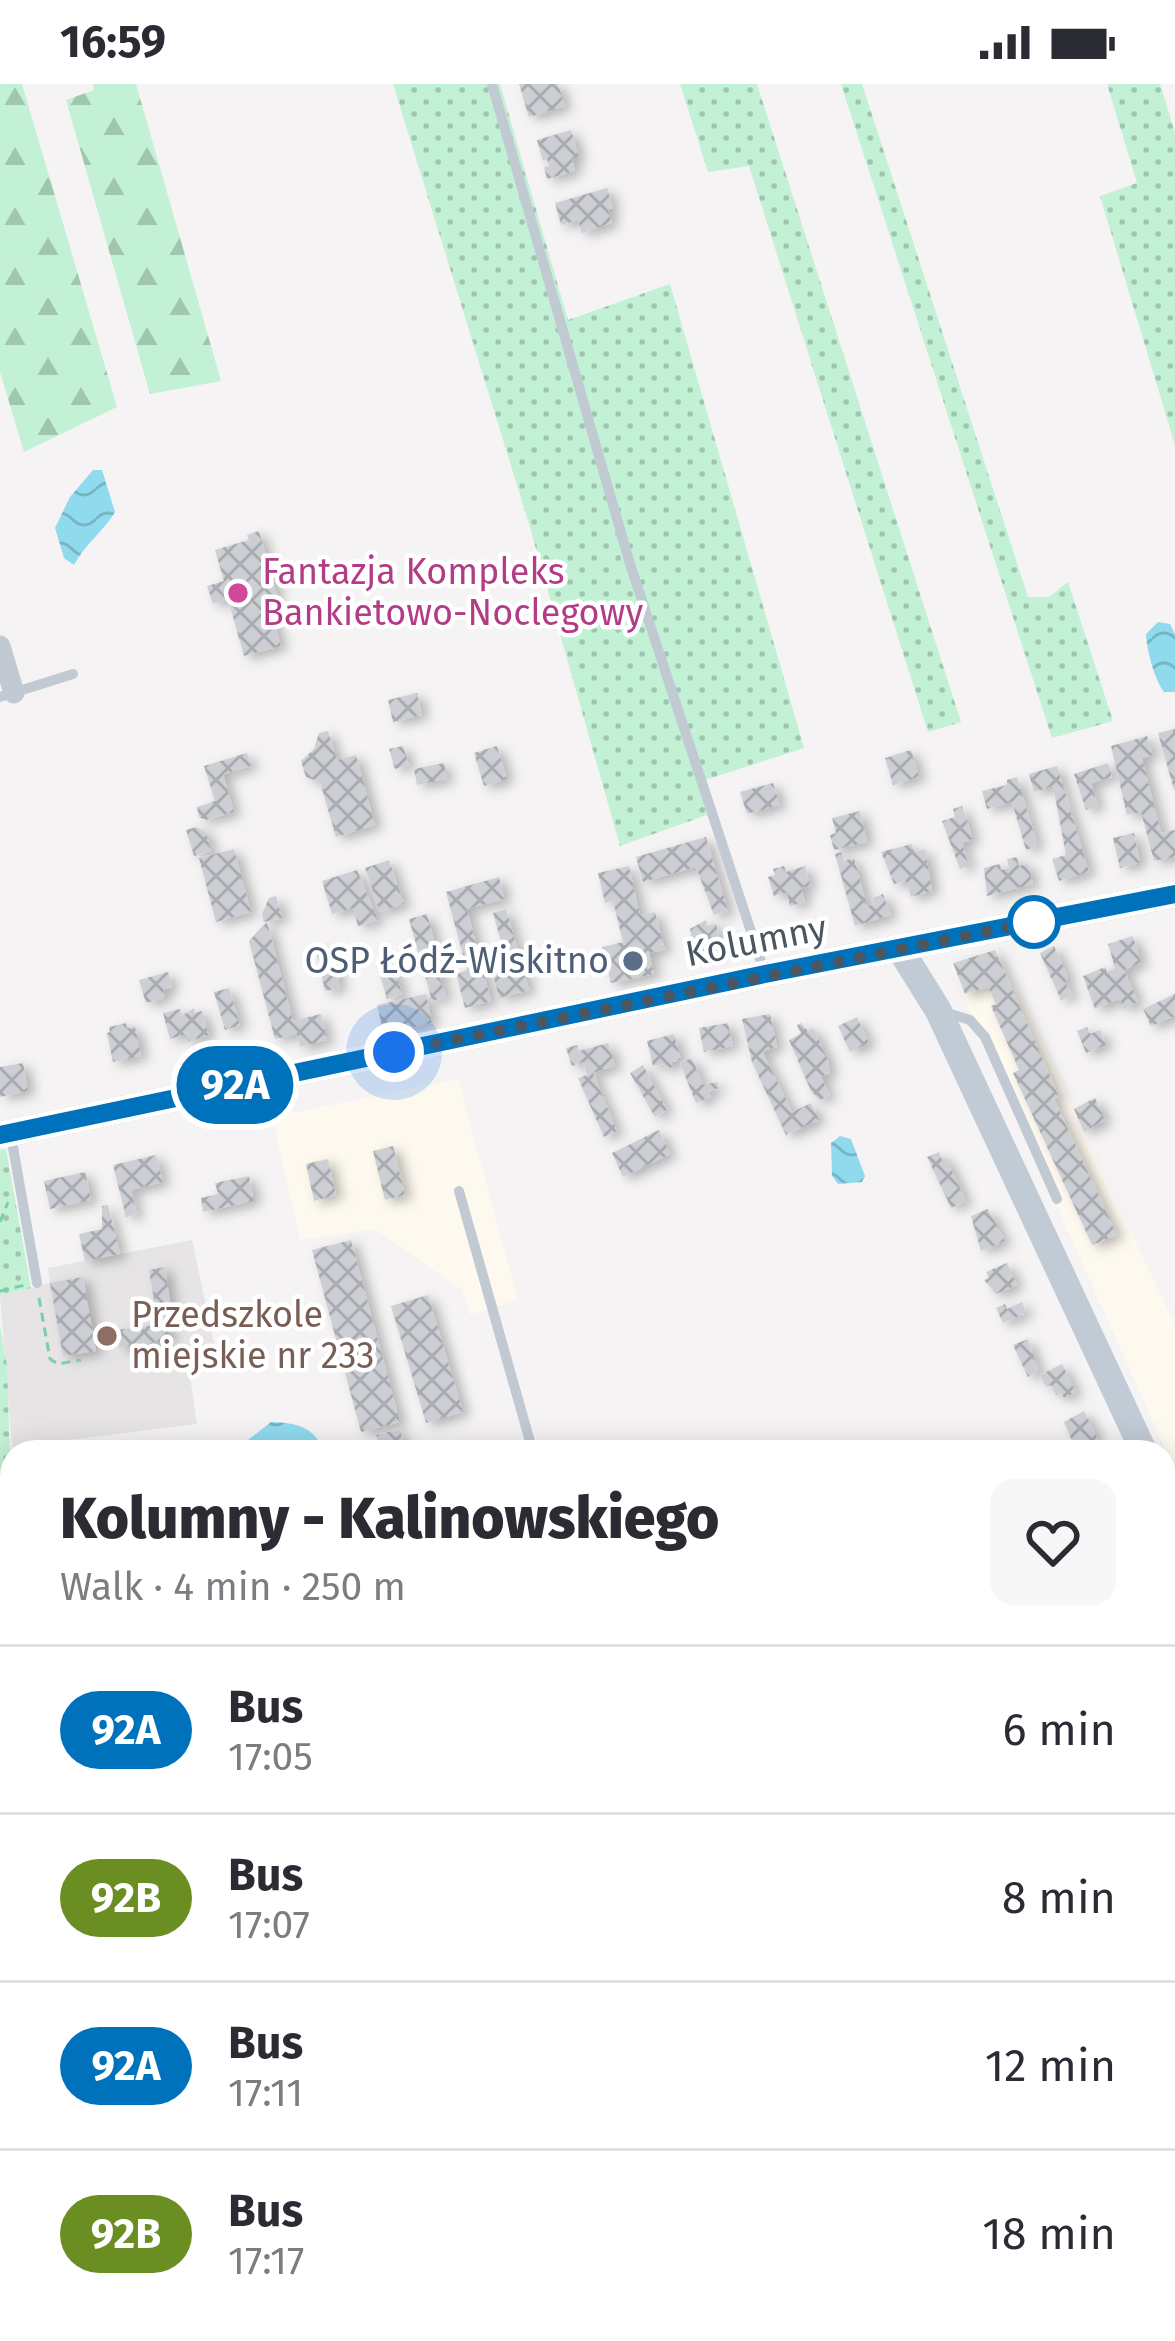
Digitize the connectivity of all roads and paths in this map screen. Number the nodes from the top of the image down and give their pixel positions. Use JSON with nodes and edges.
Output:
{"nodes":[{"id":1,"x":492,"y":84,"type":"edge"},
{"id":2,"x":0,"y":646,"type":"edge"},
{"id":3,"x":73,"y":674,"type":"dead end"},
{"id":4,"x":7,"y":695,"type":"edge"},
{"id":5,"x":1175,"y":894,"type":"edge"},
{"id":6,"x":900,"y":949,"type":"junction"},
{"id":7,"x":765,"y":974,"type":"junction"},
{"id":8,"x":938,"y":1010,"type":"junction"},
{"id":9,"x":5,"y":1134,"type":"edge"},
{"id":10,"x":459,"y":1191,"type":"dead end"},
{"id":11,"x":1057,"y":1199,"type":"dead end"},
{"id":12,"x":37,"y":1282,"type":"junction"},
{"id":13,"x":0,"y":1291,"type":"edge"},
{"id":14,"x":81,"y":1360,"type":"dead end"},
{"id":15,"x":530,"y":1440,"type":"edge"},
{"id":16,"x":1138,"y":1440,"type":"edge"}],
"edges":[{"from":1,"to":7,"type":"lane"},
{"from":2,"to":4,"type":"street"},
{"from":3,"to":4,"type":"lane"},
{"from":5,"to":6,"type":"street","name":"Kolumny"},
{"from":6,"to":7,"type":"street","name":"Kolumny"},
{"from":6,"to":8,"type":"street"},
{"from":7,"to":9,"type":"street","name":"Kolumny"},
{"from":8,"to":11,"type":"lane"},
{"from":8,"to":16,"type":"street"},
{"from":9,"to":12,"type":"lane"},
{"from":10,"to":15,"type":"lane"},
{"from":12,"to":13,"type":"path"},
{"from":12,"to":14,"type":"path"}]}
